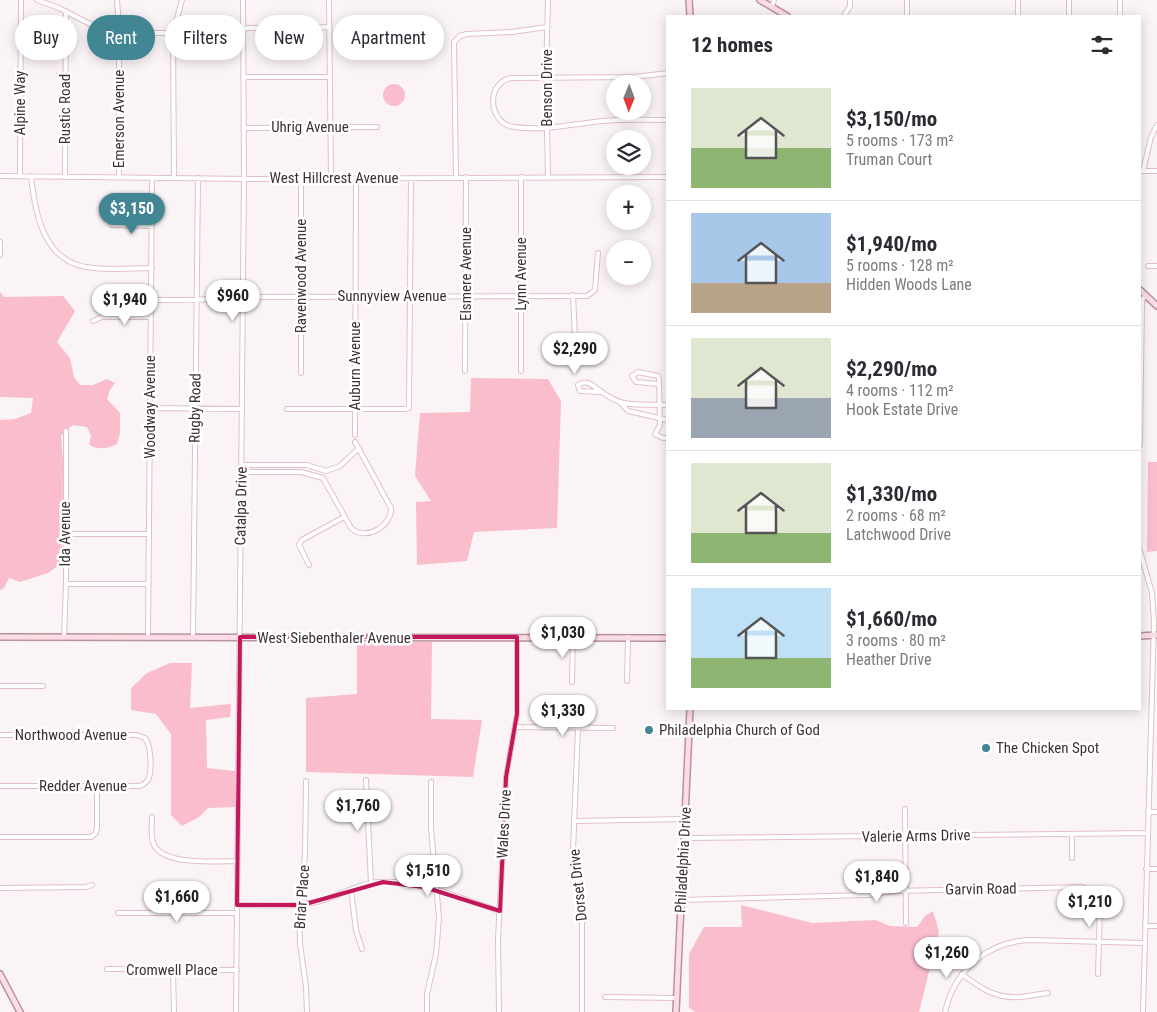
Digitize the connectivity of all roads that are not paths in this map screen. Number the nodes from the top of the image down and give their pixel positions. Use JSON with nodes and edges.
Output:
{"nodes":[{"id":1,"x":21,"y":0,"type":"edge"},
{"id":2,"x":37,"y":0,"type":"edge"},
{"id":3,"x":58,"y":0,"type":"edge"},
{"id":4,"x":117,"y":0,"type":"edge"},
{"id":5,"x":182,"y":0,"type":"edge"},
{"id":6,"x":243,"y":0,"type":"edge"},
{"id":7,"x":329,"y":0,"type":"edge"},
{"id":8,"x":548,"y":0,"type":"edge"},
{"id":9,"x":689,"y":0,"type":"edge"},
{"id":10,"x":760,"y":0,"type":"edge"},
{"id":11,"x":774,"y":0,"type":"edge"},
{"id":12,"x":850,"y":0,"type":"edge"},
{"id":13,"x":907,"y":0,"type":"edge"},
{"id":14,"x":1018,"y":0,"type":"edge"},
{"id":15,"x":1069,"y":0,"type":"edge"},
{"id":16,"x":1120,"y":0,"type":"edge"},
{"id":17,"x":772,"y":7,"type":"junction"},
{"id":18,"x":59,"y":8,"type":"junction"},
{"id":19,"x":66,"y":11,"type":"junction"},
{"id":20,"x":117,"y":15,"type":"edge"},
{"id":21,"x":178,"y":15,"type":"edge"},
{"id":22,"x":243,"y":15,"type":"edge"},
{"id":23,"x":690,"y":15,"type":"edge"},
{"id":24,"x":785,"y":15,"type":"edge"},
{"id":25,"x":845,"y":15,"type":"edge"},
{"id":26,"x":907,"y":15,"type":"edge"},
{"id":27,"x":1018,"y":15,"type":"edge"},
{"id":28,"x":1069,"y":15,"type":"edge"},
{"id":29,"x":1120,"y":15,"type":"edge"},
{"id":30,"x":87,"y":22,"type":"edge"},
{"id":31,"x":329,"y":27,"type":"junction"},
{"id":32,"x":547,"y":27,"type":"junction"},
{"id":33,"x":245,"y":29,"type":"edge"},
{"id":34,"x":118,"y":60,"type":"edge"},
{"id":35,"x":173,"y":60,"type":"edge"},
{"id":36,"x":244,"y":60,"type":"edge"},
{"id":37,"x":666,"y":73,"type":"edge"},
{"id":38,"x":244,"y":77,"type":"junction"},
{"id":39,"x":330,"y":77,"type":"junction"},
{"id":40,"x":546,"y":78,"type":"junction"},
{"id":41,"x":666,"y":120,"type":"edge"},
{"id":42,"x":1157,"y":126,"type":"edge"},
{"id":43,"x":331,"y":127,"type":"junction"},
{"id":44,"x":377,"y":127,"type":"dead end"},
{"id":45,"x":547,"y":127,"type":"junction"},
{"id":46,"x":244,"y":128,"type":"junction"},
{"id":47,"x":1142,"y":171,"type":"edge"},
{"id":48,"x":1157,"y":171,"type":"edge"},
{"id":49,"x":0,"y":176,"type":"edge"},
{"id":50,"x":20,"y":176,"type":"junction"},
{"id":51,"x":31,"y":176,"type":"junction"},
{"id":52,"x":65,"y":177,"type":"junction"},
{"id":53,"x":119,"y":177,"type":"junction"},
{"id":54,"x":456,"y":177,"type":"junction"},
{"id":55,"x":466,"y":177,"type":"junction"},
{"id":56,"x":521,"y":177,"type":"junction"},
{"id":57,"x":548,"y":177,"type":"junction"},
{"id":58,"x":666,"y":177,"type":"edge"},
{"id":59,"x":152,"y":178,"type":"junction"},
{"id":60,"x":174,"y":178,"type":"junction"},
{"id":61,"x":198,"y":178,"type":"junction"},
{"id":62,"x":244,"y":178,"type":"junction"},
{"id":63,"x":301,"y":178,"type":"junction"},
{"id":64,"x":331,"y":178,"type":"junction"},
{"id":65,"x":356,"y":178,"type":"junction"},
{"id":66,"x":411,"y":178,"type":"junction"},
{"id":67,"x":112,"y":225,"type":"dead end"},
{"id":68,"x":152,"y":226,"type":"junction"},
{"id":69,"x":0,"y":242,"type":"edge"},
{"id":70,"x":598,"y":253,"type":"dead end"},
{"id":71,"x":0,"y":255,"type":"edge"},
{"id":72,"x":1148,"y":266,"type":"dead end"},
{"id":73,"x":1157,"y":266,"type":"edge"},
{"id":74,"x":152,"y":268,"type":"junction"},
{"id":75,"x":1141,"y":291,"type":"edge"},
{"id":76,"x":573,"y":295,"type":"junction"},
{"id":77,"x":1146,"y":295,"type":"junction"},
{"id":78,"x":356,"y":296,"type":"junction"},
{"id":79,"x":410,"y":296,"type":"junction"},
{"id":80,"x":466,"y":296,"type":"junction"},
{"id":81,"x":521,"y":296,"type":"junction"},
{"id":82,"x":300,"y":297,"type":"junction"},
{"id":83,"x":243,"y":299,"type":"junction"},
{"id":84,"x":151,"y":300,"type":"junction"},
{"id":85,"x":196,"y":300,"type":"junction"},
{"id":86,"x":1157,"y":306,"type":"edge"},
{"id":87,"x":151,"y":317,"type":"junction"},
{"id":88,"x":93,"y":321,"type":"dead end"},
{"id":89,"x":574,"y":336,"type":"dead end"},
{"id":90,"x":466,"y":371,"type":"dead end"},
{"id":91,"x":521,"y":371,"type":"dead end"},
{"id":92,"x":1141,"y":372,"type":"edge"},
{"id":93,"x":300,"y":373,"type":"dead end"},
{"id":94,"x":659,"y":384,"type":"junction"},
{"id":95,"x":602,"y":392,"type":"junction"},
{"id":96,"x":619,"y":402,"type":"junction"},
{"id":97,"x":659,"y":404,"type":"junction"},
{"id":98,"x":666,"y":405,"type":"edge"},
{"id":99,"x":150,"y":408,"type":"junction"},
{"id":100,"x":195,"y":408,"type":"junction"},
{"id":101,"x":242,"y":409,"type":"junction"},
{"id":102,"x":288,"y":409,"type":"dead end"},
{"id":103,"x":355,"y":409,"type":"junction"},
{"id":104,"x":660,"y":419,"type":"junction"},
{"id":105,"x":666,"y":420,"type":"edge"},
{"id":106,"x":66,"y":432,"type":"dead end"},
{"id":107,"x":355,"y":434,"type":"dead end"},
{"id":108,"x":666,"y":438,"type":"edge"},
{"id":109,"x":355,"y":442,"type":"dead end"},
{"id":110,"x":359,"y":448,"type":"junction"},
{"id":111,"x":242,"y":465,"type":"junction"},
{"id":112,"x":326,"y":471,"type":"junction"},
{"id":113,"x":242,"y":472,"type":"junction"},
{"id":114,"x":322,"y":478,"type":"junction"},
{"id":115,"x":344,"y":517,"type":"junction"},
{"id":116,"x":66,"y":534,"type":"junction"},
{"id":117,"x":149,"y":534,"type":"junction"},
{"id":118,"x":1141,"y":555,"type":"edge"},
{"id":119,"x":310,"y":565,"type":"dead end"},
{"id":120,"x":66,"y":584,"type":"junction"},
{"id":121,"x":148,"y":584,"type":"junction"},
{"id":122,"x":1141,"y":636,"type":"edge"},
{"id":123,"x":1155,"y":636,"type":"edge"},
{"id":124,"x":0,"y":637,"type":"edge"},
{"id":125,"x":64,"y":637,"type":"junction"},
{"id":126,"x":148,"y":637,"type":"junction"},
{"id":127,"x":193,"y":637,"type":"junction"},
{"id":128,"x":517,"y":637,"type":"junction"},
{"id":129,"x":572,"y":637,"type":"junction"},
{"id":130,"x":628,"y":637,"type":"junction"},
{"id":131,"x":240,"y":638,"type":"junction"},
{"id":132,"x":666,"y":638,"type":"edge"},
{"id":133,"x":627,"y":681,"type":"dead end"},
{"id":134,"x":572,"y":682,"type":"dead end"},
{"id":135,"x":0,"y":686,"type":"edge"},
{"id":136,"x":43,"y":686,"type":"dead end"},
{"id":137,"x":690,"y":710,"type":"edge"},
{"id":138,"x":516,"y":727,"type":"junction"},
{"id":139,"x":578,"y":728,"type":"junction"},
{"id":140,"x":613,"y":728,"type":"dead end"},
{"id":141,"x":0,"y":735,"type":"edge"},
{"id":142,"x":143,"y":736,"type":"joint"},
{"id":143,"x":1150,"y":754,"type":"junction"},
{"id":144,"x":1157,"y":754,"type":"edge"},
{"id":145,"x":366,"y":780,"type":"dead end"},
{"id":146,"x":306,"y":781,"type":"dead end"},
{"id":147,"x":431,"y":782,"type":"dead end"},
{"id":148,"x":0,"y":786,"type":"edge"},
{"id":149,"x":98,"y":786,"type":"junction"},
{"id":150,"x":905,"y":809,"type":"dead end"},
{"id":151,"x":1148,"y":812,"type":"junction"},
{"id":152,"x":1157,"y":812,"type":"edge"},
{"id":153,"x":152,"y":817,"type":"dead end"},
{"id":154,"x":685,"y":819,"type":"junction"},
{"id":155,"x":575,"y":822,"type":"junction"},
{"id":156,"x":1072,"y":834,"type":"junction"},
{"id":157,"x":1148,"y":834,"type":"junction"},
{"id":158,"x":905,"y":836,"type":"junction"},
{"id":159,"x":0,"y":837,"type":"edge"},
{"id":160,"x":684,"y":838,"type":"junction"},
{"id":161,"x":1072,"y":858,"type":"dead end"},
{"id":162,"x":237,"y":861,"type":"junction"},
{"id":163,"x":1146,"y":869,"type":"junction"},
{"id":164,"x":1157,"y":869,"type":"edge"},
{"id":165,"x":371,"y":883,"type":"junction"},
{"id":166,"x":92,"y":885,"type":"dead end"},
{"id":167,"x":0,"y":888,"type":"edge"},
{"id":168,"x":351,"y":890,"type":"junction"},
{"id":169,"x":436,"y":890,"type":"junction"},
{"id":170,"x":906,"y":891,"type":"junction"},
{"id":171,"x":681,"y":900,"type":"junction"},
{"id":172,"x":237,"y":904,"type":"junction"},
{"id":173,"x":299,"y":905,"type":"junction"},
{"id":174,"x":500,"y":911,"type":"junction"},
{"id":175,"x":118,"y":913,"type":"dead end"},
{"id":176,"x":236,"y":913,"type":"junction"},
{"id":177,"x":906,"y":923,"type":"dead end"},
{"id":178,"x":1145,"y":926,"type":"junction"},
{"id":179,"x":1157,"y":926,"type":"edge"},
{"id":180,"x":1099,"y":942,"type":"junction"},
{"id":181,"x":1144,"y":943,"type":"junction"},
{"id":182,"x":962,"y":947,"type":"dead end"},
{"id":183,"x":362,"y":949,"type":"dead end"},
{"id":184,"x":974,"y":962,"type":"junction"},
{"id":185,"x":107,"y":969,"type":"dead end"},
{"id":186,"x":173,"y":970,"type":"junction"},
{"id":187,"x":237,"y":970,"type":"junction"},
{"id":188,"x":0,"y":974,"type":"edge"},
{"id":189,"x":962,"y":974,"type":"junction"},
{"id":190,"x":1098,"y":974,"type":"dead end"},
{"id":191,"x":1048,"y":993,"type":"dead end"},
{"id":192,"x":605,"y":997,"type":"dead end"},
{"id":193,"x":676,"y":998,"type":"junction"},
{"id":194,"x":20,"y":1012,"type":"edge"},
{"id":195,"x":174,"y":1012,"type":"edge"},
{"id":196,"x":236,"y":1012,"type":"edge"},
{"id":197,"x":307,"y":1012,"type":"edge"},
{"id":198,"x":427,"y":1012,"type":"edge"},
{"id":199,"x":499,"y":1012,"type":"edge"},
{"id":200,"x":582,"y":1012,"type":"edge"},
{"id":201,"x":676,"y":1012,"type":"edge"},
{"id":202,"x":945,"y":1012,"type":"edge"},
{"id":203,"x":1143,"y":1012,"type":"edge"}],
"edges":[{"from":1,"to":50,"type":"street","name":"Alpine Way"},
{"from":2,"to":18,"type":"street"},
{"from":3,"to":18,"type":"street"},
{"from":4,"to":20,"type":"street","name":"Emerson Avenue"},
{"from":5,"to":21,"type":"street"},
{"from":6,"to":22,"type":"street","name":"Catalpa Drive"},
{"from":7,"to":31,"type":"street"},
{"from":8,"to":32,"type":"street","name":"Benson Drive"},
{"from":9,"to":23,"type":"main road"},
{"from":10,"to":17,"type":"main road"},
{"from":11,"to":17,"type":"street"},
{"from":12,"to":25,"type":"street"},
{"from":13,"to":26,"type":"street"},
{"from":14,"to":27,"type":"street"},
{"from":15,"to":28,"type":"street"},
{"from":16,"to":29,"type":"street"},
{"from":17,"to":24,"type":"main road"},
{"from":18,"to":19,"type":"street"},
{"from":19,"to":30,"type":"street"},
{"from":19,"to":52,"type":"street","name":"Rustic Road"},
{"from":31,"to":33,"type":"street"},
{"from":31,"to":39,"type":"street"},
{"from":32,"to":40,"type":"street","name":"Benson Drive"},
{"from":32,"to":54,"type":"street"},
{"from":34,"to":53,"type":"street","name":"Emerson Avenue"},
{"from":35,"to":60,"type":"street"},
{"from":36,"to":38,"type":"street","name":"Catalpa Drive"},
{"from":37,"to":40,"type":"street"},
{"from":38,"to":39,"type":"street"},
{"from":38,"to":46,"type":"street","name":"Catalpa Drive"},
{"from":39,"to":43,"type":"street"},
{"from":40,"to":45,"type":"street","name":"Benson Drive"},
{"from":40,"to":45,"type":"street"},
{"from":41,"to":45,"type":"street"},
{"from":42,"to":47,"type":"street"},
{"from":43,"to":44,"type":"street","name":"Uhrig Avenue"},
{"from":43,"to":46,"type":"street","name":"Uhrig Avenue"},
{"from":43,"to":64,"type":"street"},
{"from":45,"to":57,"type":"street","name":"Benson Drive"},
{"from":46,"to":62,"type":"street","name":"Catalpa Drive"},
{"from":47,"to":48,"type":"street"},
{"from":49,"to":50,"type":"street","name":"West Hillcrest Avenue"},
{"from":50,"to":51,"type":"street","name":"West Hillcrest Avenue"},
{"from":51,"to":52,"type":"street","name":"West Hillcrest Avenue"},
{"from":51,"to":74,"type":"street"},
{"from":52,"to":53,"type":"street","name":"West Hillcrest Avenue"},
{"from":53,"to":59,"type":"street","name":"West Hillcrest Avenue"},
{"from":54,"to":55,"type":"street","name":"West Hillcrest Avenue"},
{"from":54,"to":66,"type":"street","name":"West Hillcrest Avenue"},
{"from":55,"to":56,"type":"street","name":"West Hillcrest Avenue"},
{"from":55,"to":80,"type":"street","name":"Elsmere Avenue"},
{"from":56,"to":57,"type":"street","name":"West Hillcrest Avenue"},
{"from":56,"to":81,"type":"street","name":"Lynn Avenue"},
{"from":57,"to":58,"type":"street","name":"West Hillcrest Avenue"},
{"from":59,"to":60,"type":"street","name":"West Hillcrest Avenue"},
{"from":59,"to":68,"type":"street","name":"Woodway Avenue"},
{"from":60,"to":61,"type":"street","name":"West Hillcrest Avenue"},
{"from":61,"to":62,"type":"street","name":"West Hillcrest Avenue"},
{"from":61,"to":85,"type":"street","name":"Rugby Road"},
{"from":62,"to":63,"type":"street","name":"West Hillcrest Avenue"},
{"from":62,"to":83,"type":"street","name":"Catalpa Drive"},
{"from":63,"to":64,"type":"street","name":"West Hillcrest Avenue"},
{"from":63,"to":82,"type":"street","name":"Ravenwood Avenue"},
{"from":64,"to":65,"type":"street","name":"West Hillcrest Avenue"},
{"from":65,"to":66,"type":"street","name":"West Hillcrest Avenue"},
{"from":65,"to":78,"type":"street","name":"Auburn Avenue"},
{"from":66,"to":79,"type":"street"},
{"from":67,"to":68,"type":"street"},
{"from":68,"to":74,"type":"street","name":"Woodway Avenue"},
{"from":69,"to":71,"type":"street"},
{"from":70,"to":76,"type":"street","name":"Sunnyview Avenue"},
{"from":72,"to":73,"type":"street"},
{"from":74,"to":84,"type":"street","name":"Woodway Avenue"},
{"from":75,"to":77,"type":"main road"},
{"from":76,"to":81,"type":"street","name":"Sunnyview Avenue"},
{"from":76,"to":89,"type":"street"},
{"from":77,"to":86,"type":"main road"},
{"from":77,"to":92,"type":"street"},
{"from":78,"to":79,"type":"street","name":"Sunnyview Avenue"},
{"from":78,"to":82,"type":"street","name":"Sunnyview Avenue"},
{"from":78,"to":103,"type":"street","name":"Auburn Avenue"},
{"from":79,"to":80,"type":"street","name":"Sunnyview Avenue"},
{"from":79,"to":103,"type":"street"},
{"from":80,"to":81,"type":"street","name":"Sunnyview Avenue"},
{"from":80,"to":90,"type":"street","name":"Elsmere Avenue"},
{"from":81,"to":91,"type":"street","name":"Lynn Avenue"},
{"from":82,"to":83,"type":"street","name":"Sunnyview Avenue"},
{"from":82,"to":93,"type":"street","name":"Ravenwood Avenue"},
{"from":83,"to":85,"type":"street","name":"Sunnyview Avenue"},
{"from":83,"to":101,"type":"street","name":"Catalpa Drive"},
{"from":84,"to":85,"type":"street","name":"Sunnyview Avenue"},
{"from":84,"to":87,"type":"street","name":"Woodway Avenue"},
{"from":85,"to":100,"type":"street","name":"Rugby Road"},
{"from":87,"to":88,"type":"street"},
{"from":87,"to":99,"type":"street","name":"Woodway Avenue"},
{"from":94,"to":94,"type":"street"},
{"from":94,"to":97,"type":"street"},
{"from":95,"to":95,"type":"street"},
{"from":95,"to":96,"type":"street"},
{"from":96,"to":97,"type":"street"},
{"from":96,"to":104,"type":"street"},
{"from":97,"to":98,"type":"street"},
{"from":97,"to":104,"type":"street"},
{"from":99,"to":100,"type":"street"},
{"from":99,"to":117,"type":"street","name":"Woodway Avenue"},
{"from":100,"to":101,"type":"street"},
{"from":100,"to":127,"type":"street","name":"Rugby Road"},
{"from":101,"to":111,"type":"street","name":"Catalpa Drive"},
{"from":102,"to":103,"type":"street"},
{"from":103,"to":107,"type":"street","name":"Auburn Avenue"},
{"from":104,"to":105,"type":"street"},
{"from":104,"to":108,"type":"street"},
{"from":106,"to":116,"type":"street","name":"Ida Avenue"},
{"from":109,"to":110,"type":"street"},
{"from":110,"to":112,"type":"street"},
{"from":110,"to":115,"type":"street"},
{"from":111,"to":112,"type":"street"},
{"from":111,"to":113,"type":"street","name":"Catalpa Drive"},
{"from":112,"to":114,"type":"street"},
{"from":113,"to":114,"type":"street"},
{"from":113,"to":131,"type":"street","name":"Catalpa Drive"},
{"from":114,"to":115,"type":"street"},
{"from":115,"to":119,"type":"street"},
{"from":116,"to":117,"type":"street"},
{"from":116,"to":120,"type":"street","name":"Ida Avenue"},
{"from":117,"to":121,"type":"street","name":"Woodway Avenue"},
{"from":118,"to":123,"type":"street"},
{"from":120,"to":121,"type":"street"},
{"from":120,"to":125,"type":"street","name":"Ida Avenue"},
{"from":121,"to":126,"type":"street","name":"Woodway Avenue"},
{"from":122,"to":123,"type":"main road"},
{"from":123,"to":143,"type":"street"},
{"from":124,"to":125,"type":"main road","name":"West Siebenthaler Avenue"},
{"from":125,"to":126,"type":"main road","name":"West Siebenthaler Avenue"},
{"from":126,"to":127,"type":"main road","name":"West Siebenthaler Avenue"},
{"from":127,"to":131,"type":"main road","name":"West Siebenthaler Avenue"},
{"from":128,"to":129,"type":"main road","name":"West Siebenthaler Avenue"},
{"from":128,"to":131,"type":"main road","name":"West Siebenthaler Avenue"},
{"from":128,"to":138,"type":"street","name":"Wales Drive"},
{"from":129,"to":130,"type":"main road","name":"West Siebenthaler Avenue"},
{"from":129,"to":134,"type":"street"},
{"from":130,"to":132,"type":"main road","name":"West Siebenthaler Avenue"},
{"from":130,"to":133,"type":"street"},
{"from":131,"to":162,"type":"street","name":"Catalpa Drive"},
{"from":135,"to":136,"type":"street"},
{"from":137,"to":154,"type":"main road","name":"Philadelphia Drive"},
{"from":138,"to":139,"type":"street"},
{"from":138,"to":174,"type":"street","name":"Wales Drive"},
{"from":139,"to":140,"type":"street"},
{"from":139,"to":155,"type":"street","name":"Dorset Drive"},
{"from":141,"to":142,"type":"street","name":"Northwood Avenue"},
{"from":142,"to":149,"type":"street","name":"Redder Avenue"},
{"from":143,"to":144,"type":"street"},
{"from":143,"to":151,"type":"street"},
{"from":145,"to":165,"type":"street"},
{"from":146,"to":173,"type":"street","name":"Briar Place"},
{"from":147,"to":169,"type":"street"},
{"from":148,"to":149,"type":"street","name":"Redder Avenue"},
{"from":149,"to":159,"type":"street"},
{"from":150,"to":158,"type":"street"},
{"from":151,"to":152,"type":"street"},
{"from":151,"to":157,"type":"street"},
{"from":153,"to":162,"type":"street"},
{"from":154,"to":155,"type":"street"},
{"from":154,"to":160,"type":"main road","name":"Philadelphia Drive"},
{"from":155,"to":200,"type":"street","name":"Dorset Drive"},
{"from":156,"to":157,"type":"street","name":"Valerie Arms Drive"},
{"from":156,"to":158,"type":"street","name":"Valerie Arms Drive"},
{"from":156,"to":161,"type":"street"},
{"from":157,"to":163,"type":"street"},
{"from":158,"to":160,"type":"street","name":"Valerie Arms Drive"},
{"from":158,"to":170,"type":"street"},
{"from":160,"to":171,"type":"main road","name":"Philadelphia Drive"},
{"from":162,"to":172,"type":"street","name":"Catalpa Drive"},
{"from":163,"to":164,"type":"street"},
{"from":163,"to":178,"type":"street"},
{"from":165,"to":168,"type":"street"},
{"from":165,"to":169,"type":"street"},
{"from":166,"to":167,"type":"street"},
{"from":168,"to":173,"type":"street"},
{"from":168,"to":183,"type":"street"},
{"from":169,"to":174,"type":"street"},
{"from":169,"to":198,"type":"street"},
{"from":170,"to":171,"type":"street","name":"Garvin Road"},
{"from":170,"to":177,"type":"street"},
{"from":170,"to":180,"type":"street","name":"Garvin Road"},
{"from":171,"to":193,"type":"main road","name":"Philadelphia Drive"},
{"from":172,"to":173,"type":"street"},
{"from":172,"to":176,"type":"street","name":"Catalpa Drive"},
{"from":173,"to":197,"type":"street","name":"Briar Place"},
{"from":174,"to":199,"type":"street","name":"Wales Drive"},
{"from":175,"to":176,"type":"street"},
{"from":176,"to":187,"type":"street","name":"Catalpa Drive"},
{"from":178,"to":179,"type":"street"},
{"from":178,"to":181,"type":"street"},
{"from":180,"to":181,"type":"street"},
{"from":180,"to":184,"type":"street"},
{"from":180,"to":190,"type":"street"},
{"from":181,"to":203,"type":"street"},
{"from":182,"to":184,"type":"street"},
{"from":184,"to":189,"type":"street"},
{"from":185,"to":186,"type":"street","name":"Cromwell Place"},
{"from":186,"to":187,"type":"street","name":"Cromwell Place"},
{"from":186,"to":195,"type":"street"},
{"from":187,"to":196,"type":"street","name":"Catalpa Drive"},
{"from":188,"to":194,"type":"main road"},
{"from":189,"to":191,"type":"street"},
{"from":189,"to":202,"type":"street"},
{"from":192,"to":193,"type":"street"},
{"from":193,"to":201,"type":"main road","name":"Philadelphia Drive"}]}
